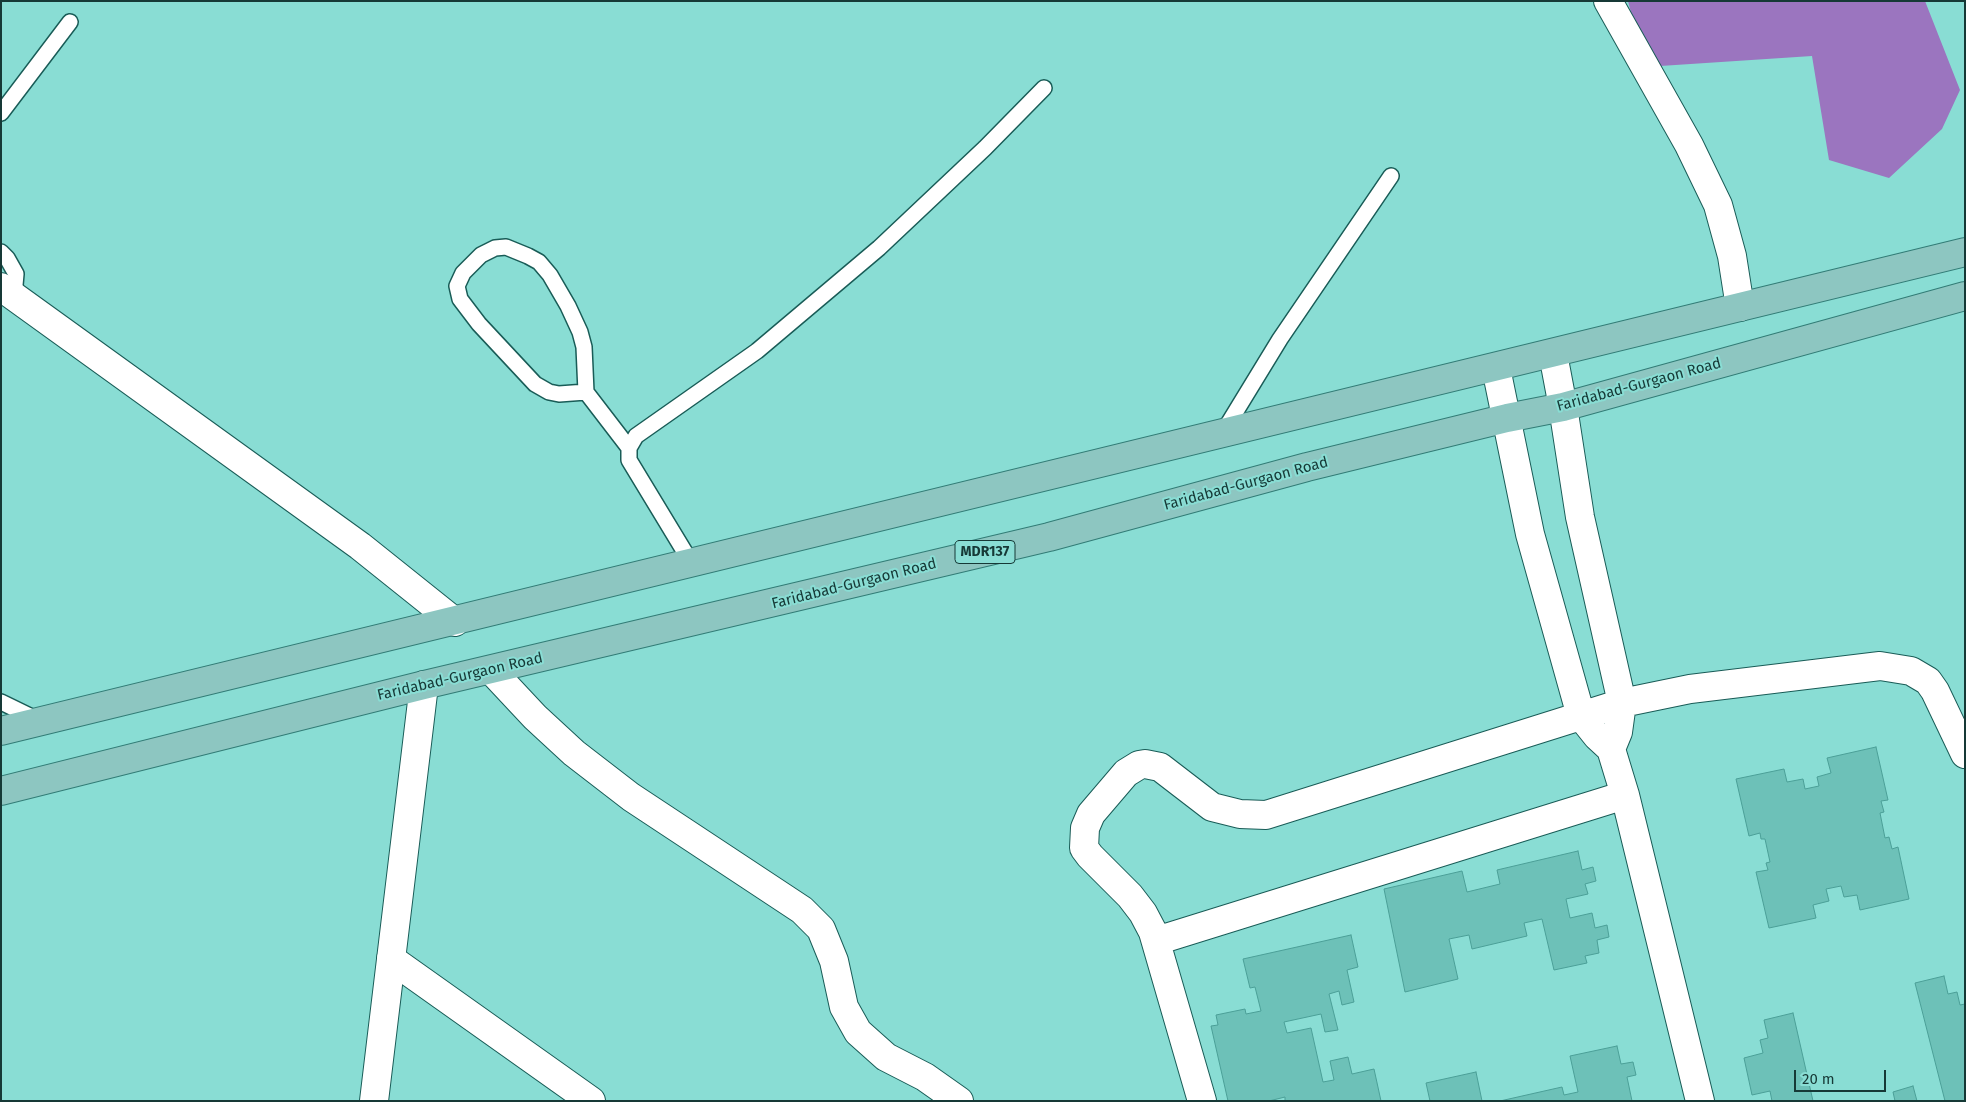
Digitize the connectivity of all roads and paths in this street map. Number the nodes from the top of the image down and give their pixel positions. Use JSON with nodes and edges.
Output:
{"nodes":[{"id":1,"x":1608,"y":1,"type":"edge"},
{"id":2,"x":70,"y":22,"type":"dead end"},
{"id":3,"x":1044,"y":88,"type":"dead end"},
{"id":4,"x":1,"y":113,"type":"edge"},
{"id":5,"x":1391,"y":176,"type":"dead end"},
{"id":6,"x":1,"y":252,"type":"edge"},
{"id":7,"x":1965,"y":252,"type":"edge"},
{"id":8,"x":8,"y":292,"type":"edge"},
{"id":9,"x":1965,"y":296,"type":"edge"},
{"id":10,"x":1740,"y":307,"type":"junction"},
{"id":11,"x":1553,"y":354,"type":"junction"},
{"id":12,"x":1496,"y":368,"type":"junction"},
{"id":13,"x":586,"y":392,"type":"junction"},
{"id":14,"x":1563,"y":407,"type":"junction"},
{"id":15,"x":1506,"y":418,"type":"junction"},
{"id":16,"x":1222,"y":434,"type":"junction"},
{"id":17,"x":629,"y":448,"type":"junction"},
{"id":18,"x":692,"y":564,"type":"junction"},
{"id":19,"x":455,"y":622,"type":"junction"},
{"id":20,"x":491,"y":670,"type":"junction"},
{"id":21,"x":424,"y":685,"type":"junction"},
{"id":22,"x":1,"y":702,"type":"edge"},
{"id":23,"x":1622,"y":703,"type":"junction"},
{"id":24,"x":1581,"y":716,"type":"junction"},
{"id":25,"x":42,"y":721,"type":"junction"},
{"id":26,"x":1,"y":731,"type":"edge"},
{"id":27,"x":1611,"y":749,"type":"junction"},
{"id":28,"x":1965,"y":754,"type":"edge"},
{"id":29,"x":1,"y":791,"type":"edge"},
{"id":30,"x":1625,"y":795,"type":"junction"},
{"id":31,"x":1156,"y":941,"type":"junction"},
{"id":32,"x":391,"y":959,"type":"junction"},
{"id":33,"x":374,"y":1101,"type":"edge"},
{"id":34,"x":591,"y":1101,"type":"edge"},
{"id":35,"x":959,"y":1101,"type":"edge"},
{"id":36,"x":1202,"y":1101,"type":"edge"},
{"id":37,"x":1700,"y":1101,"type":"edge"}],
"edges":[{"from":1,"to":10,"type":"street"},
{"from":2,"to":4,"type":"lane"},
{"from":3,"to":17,"type":"lane"},
{"from":5,"to":16,"type":"lane"},
{"from":6,"to":8,"type":"lane"},
{"from":7,"to":10,"type":"main road"},
{"from":8,"to":19,"type":"street"},
{"from":9,"to":14,"type":"main road","name":"Faridabad-Gurgaon Road","number":"MDR137"},
{"from":10,"to":11,"type":"main road"},
{"from":11,"to":12,"type":"main road"},
{"from":11,"to":14,"type":"street"},
{"from":12,"to":15,"type":"street"},
{"from":12,"to":16,"type":"main road"},
{"from":13,"to":13,"type":"lane"},
{"from":13,"to":17,"type":"lane"},
{"from":14,"to":15,"type":"main road","name":"Faridabad-Gurgaon Road","number":"MDR137"},
{"from":14,"to":23,"type":"street"},
{"from":15,"to":20,"type":"main road","name":"Faridabad-Gurgaon Road","number":"MDR137"},
{"from":15,"to":24,"type":"street"},
{"from":16,"to":18,"type":"main road"},
{"from":17,"to":18,"type":"lane"},
{"from":18,"to":19,"type":"main road"},
{"from":19,"to":25,"type":"main road"},
{"from":20,"to":21,"type":"main road","name":"Faridabad-Gurgaon Road","number":"MDR137"},
{"from":20,"to":35,"type":"street"},
{"from":21,"to":29,"type":"main road","name":"Faridabad-Gurgaon Road","number":"MDR137"},
{"from":21,"to":32,"type":"street"},
{"from":22,"to":25,"type":"lane"},
{"from":23,"to":24,"type":"street"},
{"from":23,"to":27,"type":"street"},
{"from":23,"to":28,"type":"street"},
{"from":24,"to":27,"type":"street"},
{"from":24,"to":31,"type":"street"},
{"from":25,"to":26,"type":"main road"},
{"from":27,"to":30,"type":"street"},
{"from":30,"to":31,"type":"street"},
{"from":30,"to":37,"type":"street"},
{"from":31,"to":36,"type":"street"},
{"from":32,"to":33,"type":"street"},
{"from":32,"to":34,"type":"street"}]}
